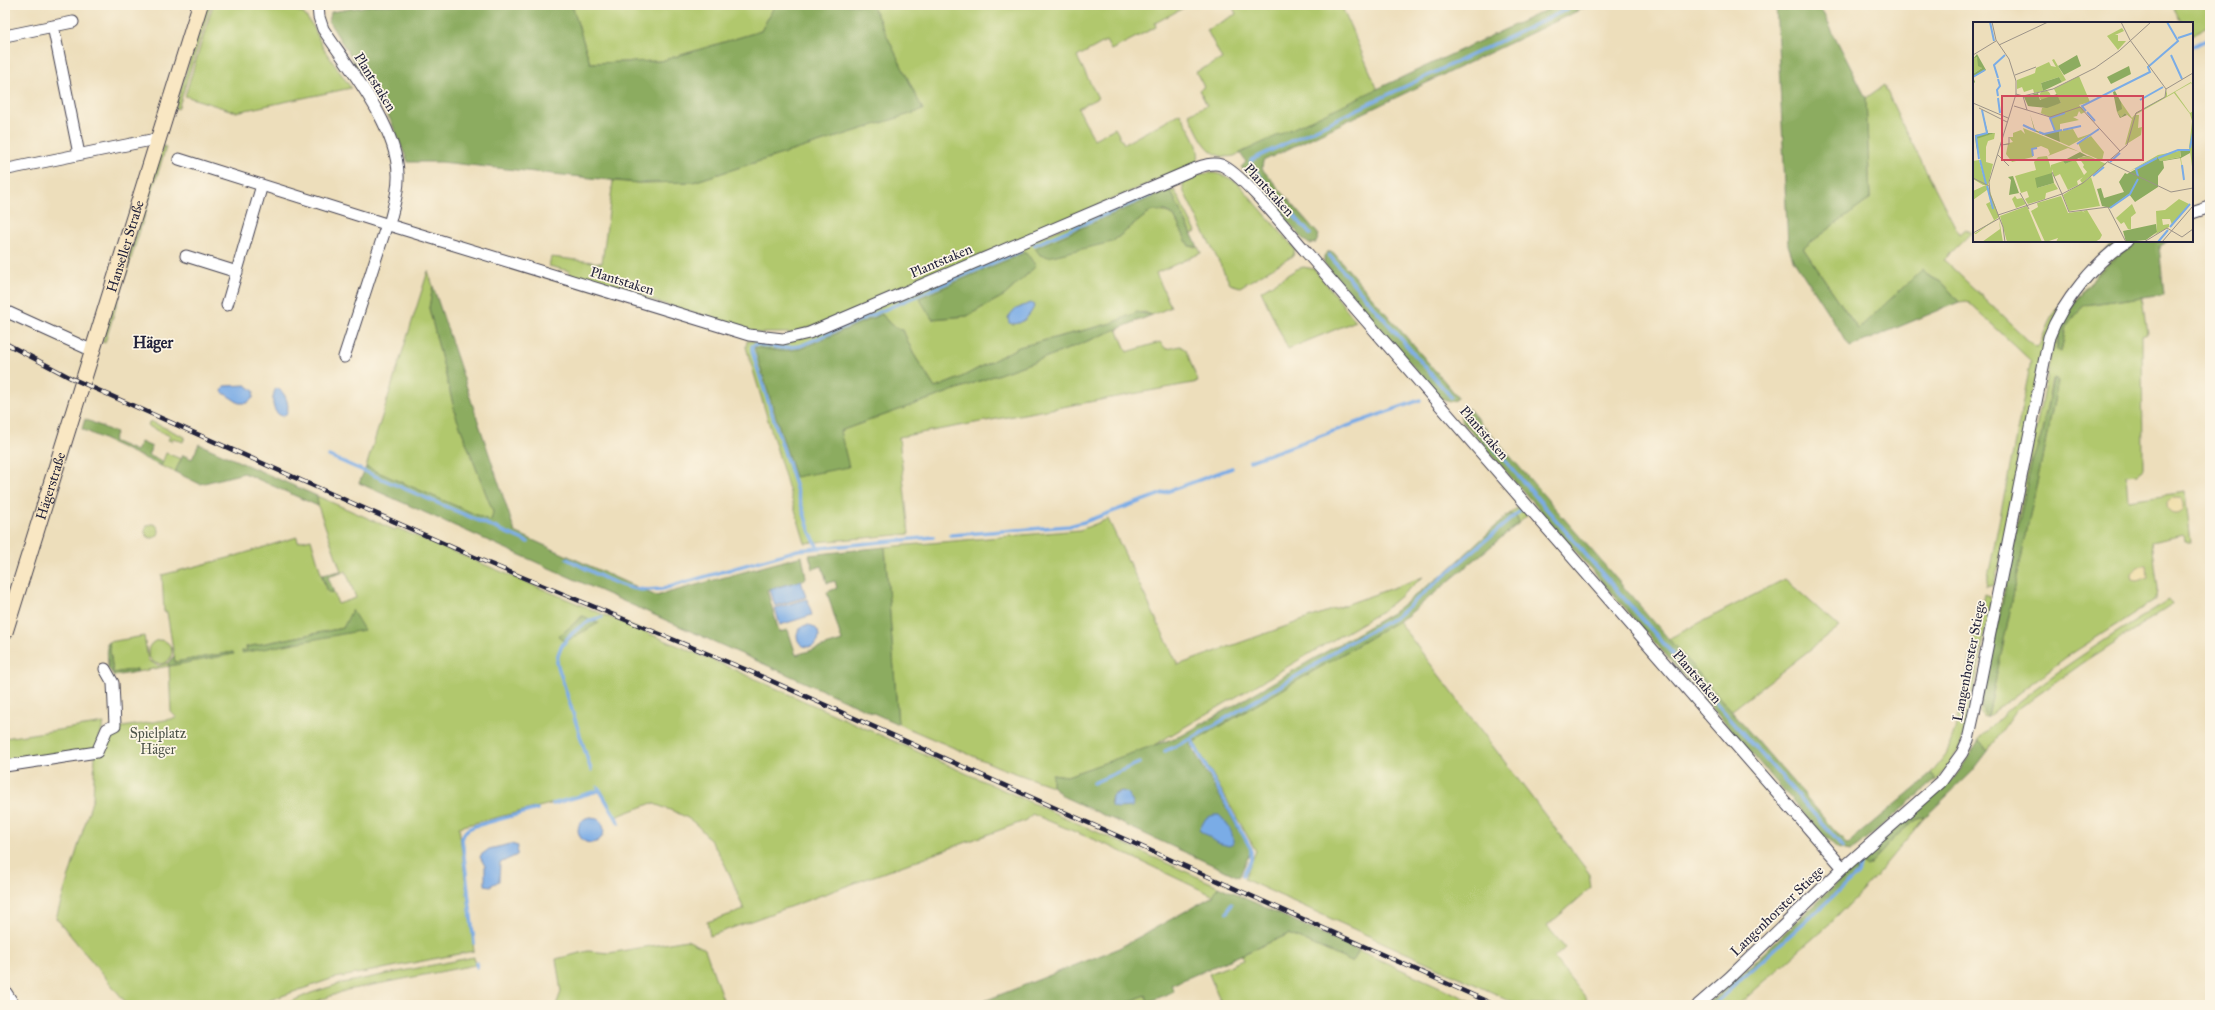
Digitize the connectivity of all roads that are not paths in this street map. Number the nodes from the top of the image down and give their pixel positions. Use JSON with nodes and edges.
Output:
{"nodes":[{"id":1,"x":200,"y":5,"type":"edge"},
{"id":2,"x":313,"y":5,"type":"edge"},
{"id":3,"x":324,"y":5,"type":"edge"},
{"id":4,"x":318,"y":6,"type":"edge"},
{"id":5,"x":73,"y":22,"type":"dead end"},
{"id":6,"x":53,"y":26,"type":"junction"},
{"id":7,"x":5,"y":36,"type":"edge"},
{"id":8,"x":158,"y":142,"type":"junction"},
{"id":9,"x":80,"y":154,"type":"junction"},
{"id":10,"x":180,"y":159,"type":"dead end"},
{"id":11,"x":8,"y":169,"type":"dead end"},
{"id":12,"x":262,"y":185,"type":"junction"},
{"id":13,"x":2210,"y":207,"type":"edge"},
{"id":14,"x":2193,"y":213,"type":"edge"},
{"id":15,"x":388,"y":224,"type":"junction"},
{"id":16,"x":2126,"y":242,"type":"edge"},
{"id":17,"x":186,"y":256,"type":"dead end"},
{"id":18,"x":237,"y":272,"type":"junction"},
{"id":19,"x":227,"y":305,"type":"dead end"},
{"id":20,"x":5,"y":311,"type":"edge"},
{"id":21,"x":93,"y":351,"type":"junction"},
{"id":22,"x":344,"y":357,"type":"dead end"},
{"id":23,"x":6,"y":624,"type":"edge"},
{"id":24,"x":105,"y":669,"type":"dead end"},
{"id":25,"x":5,"y":766,"type":"edge"},
{"id":26,"x":1843,"y":868,"type":"junction"},
{"id":27,"x":5,"y":991,"type":"edge"},
{"id":28,"x":14,"y":1005,"type":"edge"},
{"id":29,"x":1698,"y":1005,"type":"edge"}],
"edges":[{"from":1,"to":8,"type":"main road","name":"Hanseller Straße"},
{"from":2,"to":4,"type":"street"},
{"from":3,"to":4,"type":"street"},
{"from":4,"to":15,"type":"street","name":"Plantstaken"},
{"from":5,"to":6,"type":"street"},
{"from":6,"to":7,"type":"street"},
{"from":6,"to":9,"type":"street"},
{"from":8,"to":9,"type":"street"},
{"from":8,"to":21,"type":"main road","name":"Hanseller Straße"},
{"from":9,"to":11,"type":"street"},
{"from":10,"to":12,"type":"street","name":"Plantstaken"},
{"from":12,"to":15,"type":"street","name":"Plantstaken"},
{"from":12,"to":18,"type":"street"},
{"from":13,"to":14,"type":"street"},
{"from":15,"to":22,"type":"street","name":"Plantstaken"},
{"from":15,"to":26,"type":"street","name":"Plantstaken"},
{"from":16,"to":26,"type":"street","name":"Langenhorster Stiege"},
{"from":17,"to":18,"type":"street"},
{"from":18,"to":19,"type":"street"},
{"from":20,"to":21,"type":"street"},
{"from":21,"to":23,"type":"main road","name":"Hägerstraße"},
{"from":24,"to":25,"type":"street"},
{"from":26,"to":29,"type":"street","name":"Langenhorster Stiege"},
{"from":27,"to":28,"type":"street"}]}
